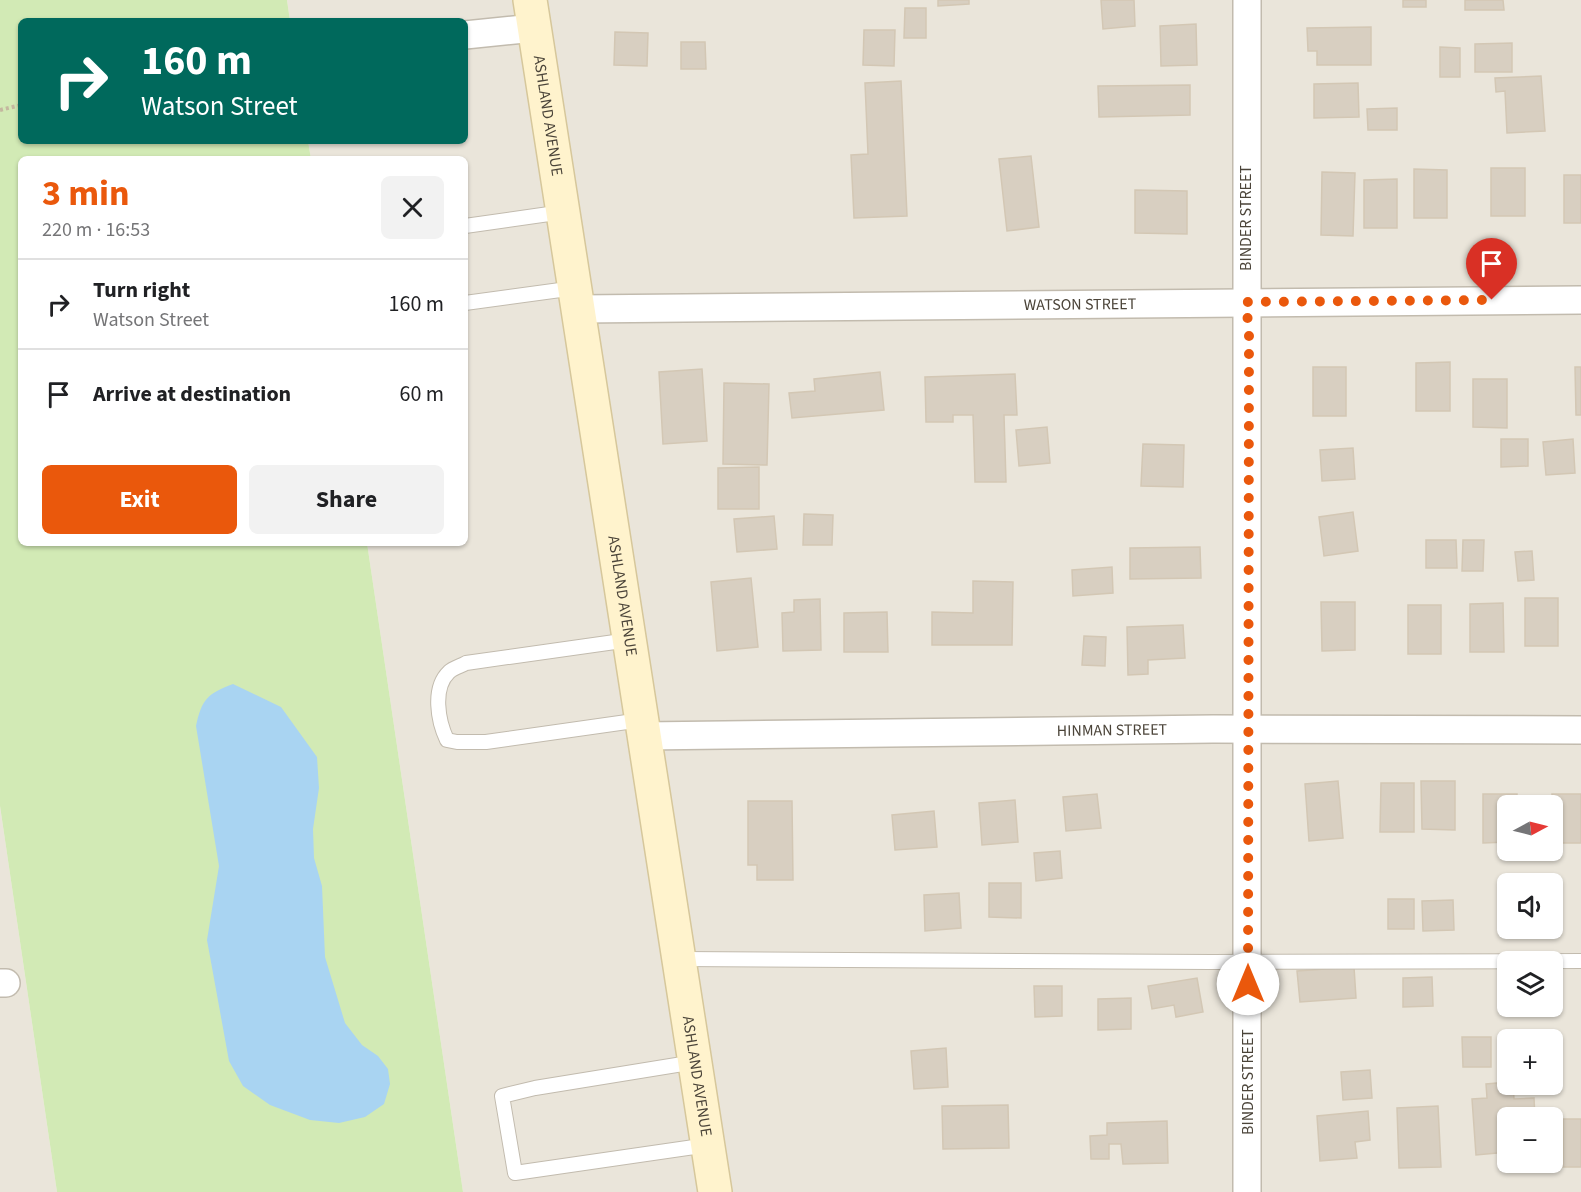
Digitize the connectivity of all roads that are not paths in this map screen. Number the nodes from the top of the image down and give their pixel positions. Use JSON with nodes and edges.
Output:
{"nodes":[{"id":1,"x":1247,"y":0,"type":"edge"},
{"id":2,"x":532,"y":14,"type":"edge"},
{"id":3,"x":468,"y":34,"type":"edge"},
{"id":4,"x":564,"y":212,"type":"junction"},
{"id":5,"x":468,"y":226,"type":"edge"},
{"id":6,"x":577,"y":299,"type":"junction"},
{"id":7,"x":1581,"y":300,"type":"edge"},
{"id":8,"x":1246,"y":302,"type":"junction"},
{"id":9,"x":468,"y":303,"type":"edge"},
{"id":10,"x":629,"y":640,"type":"junction"},
{"id":11,"x":643,"y":728,"type":"junction"},
{"id":12,"x":1246,"y":730,"type":"junction"},
{"id":13,"x":1581,"y":730,"type":"edge"},
{"id":14,"x":679,"y":959,"type":"junction"},
{"id":15,"x":1581,"y":961,"type":"edge"},
{"id":16,"x":1248,"y":962,"type":"junction"},
{"id":17,"x":695,"y":1062,"type":"junction"},
{"id":18,"x":708,"y":1145,"type":"junction"},
{"id":19,"x":715,"y":1192,"type":"edge"},
{"id":20,"x":1247,"y":1192,"type":"edge"}],
"edges":[{"from":1,"to":8,"type":"street","name":"BINDER STREET"},
{"from":2,"to":3,"type":"street"},
{"from":2,"to":4,"type":"street","name":"ASHLAND AVENUE"},
{"from":4,"to":5,"type":"lane"},
{"from":4,"to":6,"type":"street","name":"ASHLAND AVENUE"},
{"from":6,"to":8,"type":"street","name":"WATSON STREET"},
{"from":6,"to":9,"type":"lane"},
{"from":6,"to":10,"type":"street","name":"ASHLAND AVENUE"},
{"from":7,"to":8,"type":"street","name":"WATSON STREET"},
{"from":8,"to":12,"type":"street","name":"BINDER STREET"},
{"from":10,"to":11,"type":"street","name":"ASHLAND AVENUE"},
{"from":10,"to":11,"type":"lane"},
{"from":11,"to":12,"type":"street","name":"HINMAN STREET"},
{"from":11,"to":14,"type":"street","name":"ASHLAND AVENUE"},
{"from":12,"to":13,"type":"street","name":"HINMAN STREET"},
{"from":12,"to":16,"type":"street","name":"BINDER STREET"},
{"from":14,"to":16,"type":"lane"},
{"from":14,"to":17,"type":"street","name":"ASHLAND AVENUE"},
{"from":15,"to":16,"type":"lane"},
{"from":16,"to":20,"type":"street","name":"BINDER STREET"},
{"from":17,"to":18,"type":"street","name":"ASHLAND AVENUE"},
{"from":17,"to":18,"type":"lane"},
{"from":18,"to":19,"type":"street","name":"ASHLAND AVENUE"}]}
